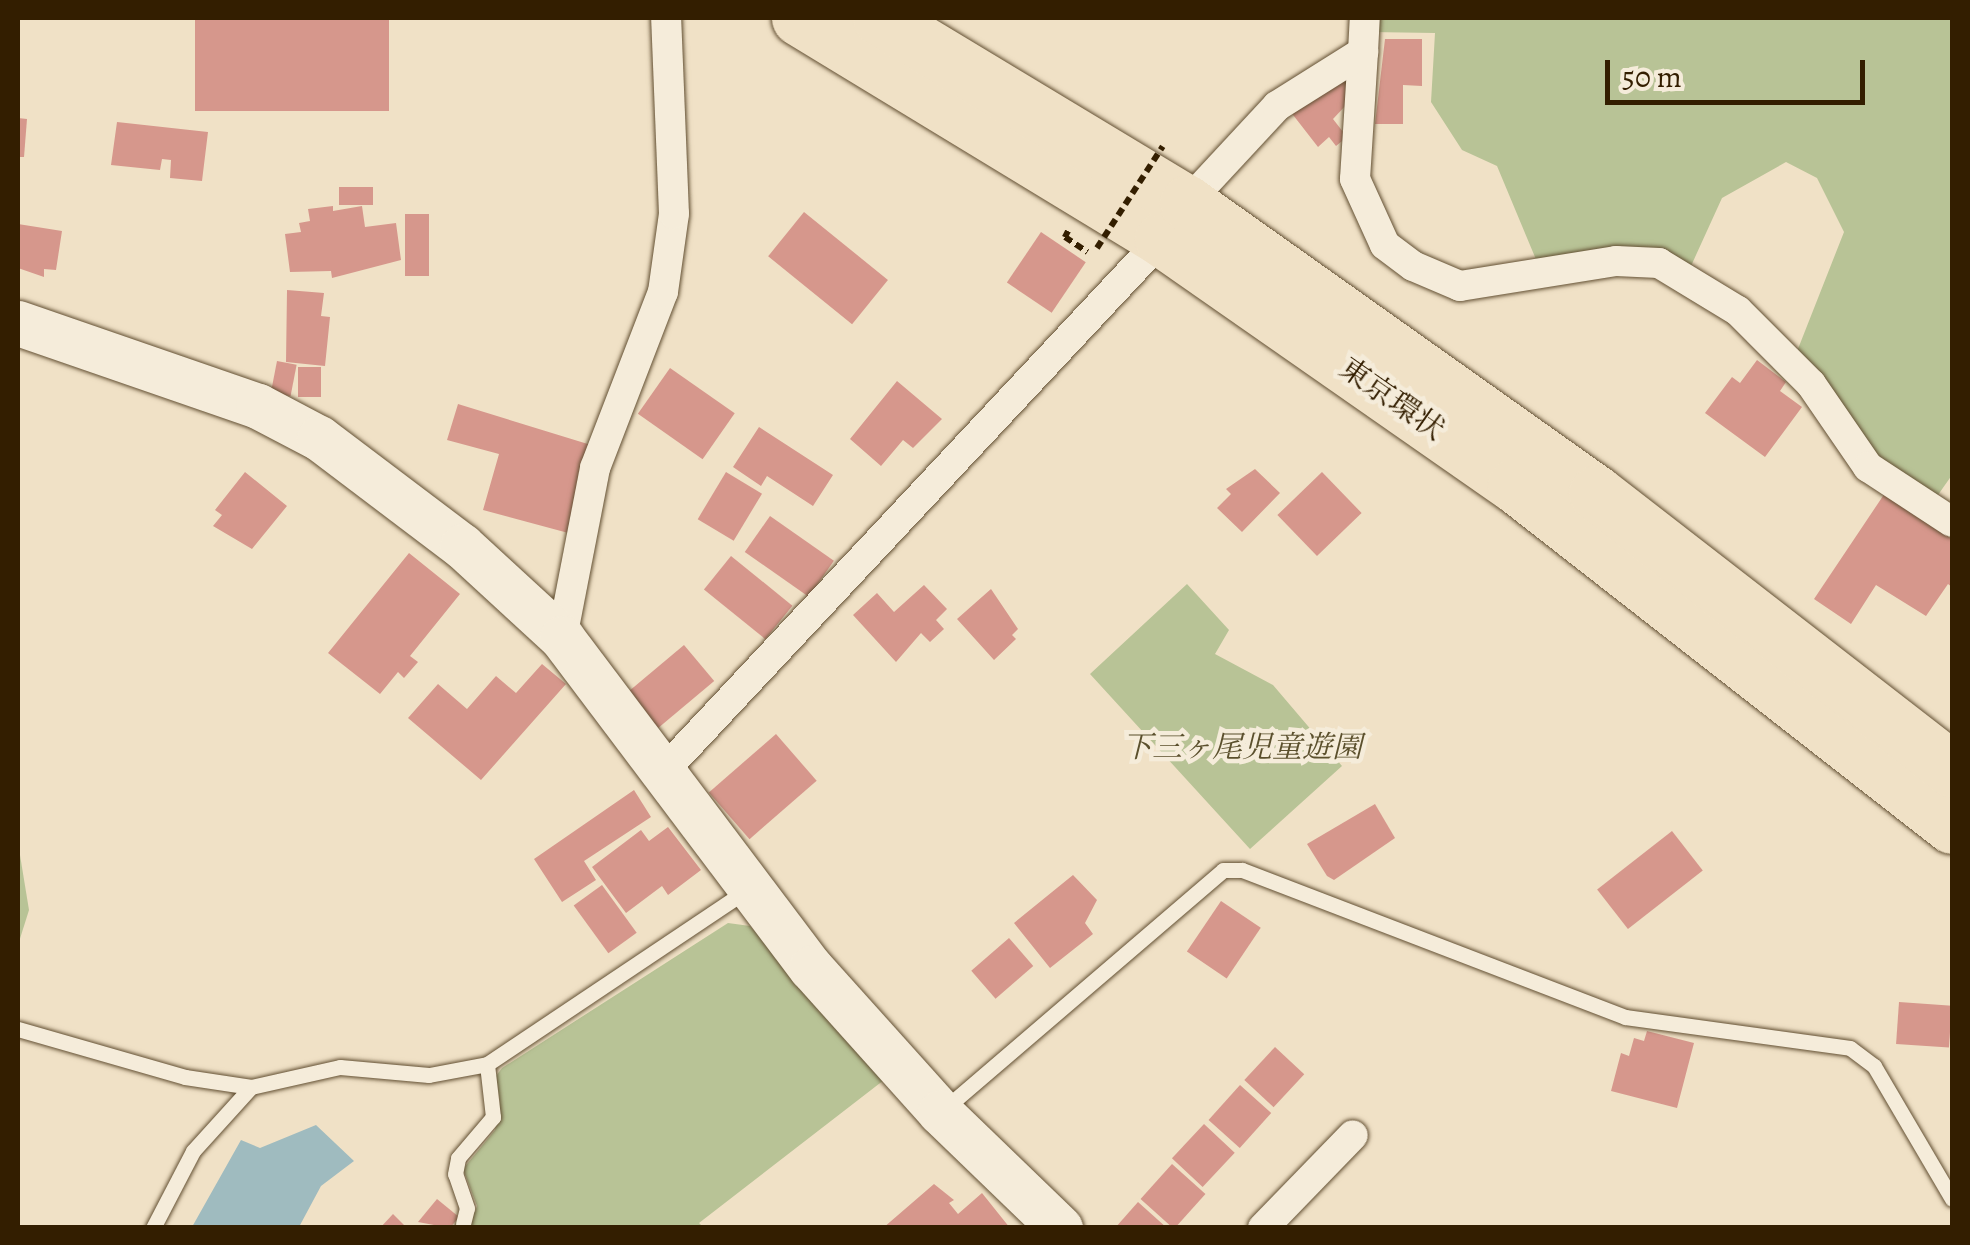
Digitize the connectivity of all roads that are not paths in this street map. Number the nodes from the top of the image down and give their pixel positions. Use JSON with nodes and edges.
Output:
{"nodes":[{"id":1,"x":666,"y":18,"type":"edge"},
{"id":2,"x":799,"y":18,"type":"edge"},
{"id":3,"x":880,"y":18,"type":"edge"},
{"id":4,"x":1365,"y":18,"type":"edge"},
{"id":5,"x":1363,"y":52,"type":"junction"},
{"id":6,"x":1174,"y":221,"type":"junction"},
{"id":7,"x":18,"y":322,"type":"edge"},
{"id":8,"x":1952,"y":522,"type":"edge"},
{"id":9,"x":562,"y":638,"type":"junction"},
{"id":10,"x":1952,"y":769,"type":"edge"},
{"id":11,"x":660,"y":775,"type":"junction"},
{"id":12,"x":1952,"y":826,"type":"edge"},
{"id":13,"x":746,"y":890,"type":"junction"},
{"id":14,"x":18,"y":1029,"type":"edge"},
{"id":15,"x":486,"y":1064,"type":"junction"},
{"id":16,"x":252,"y":1087,"type":"junction"},
{"id":17,"x":940,"y":1112,"type":"junction"},
{"id":18,"x":1353,"y":1135,"type":"dead end"},
{"id":19,"x":1952,"y":1198,"type":"edge"},
{"id":20,"x":463,"y":1224,"type":"dead end"},
{"id":21,"x":153,"y":1228,"type":"edge"},
{"id":22,"x":1060,"y":1228,"type":"edge"},
{"id":23,"x":1262,"y":1228,"type":"edge"}],
"edges":[{"from":1,"to":9,"type":"street"},
{"from":2,"to":6,"type":"highway","name":"東京環状"},
{"from":3,"to":6,"type":"highway","name":"東京環状"},
{"from":4,"to":5,"type":"street"},
{"from":5,"to":6,"type":"street"},
{"from":5,"to":8,"type":"street"},
{"from":6,"to":10,"type":"highway","name":"東京環状"},
{"from":6,"to":11,"type":"street"},
{"from":6,"to":12,"type":"highway","name":"東京環状"},
{"from":7,"to":9,"type":"street"},
{"from":9,"to":11,"type":"street"},
{"from":11,"to":13,"type":"street"},
{"from":13,"to":15,"type":"lane"},
{"from":13,"to":17,"type":"street"},
{"from":14,"to":16,"type":"lane"},
{"from":15,"to":16,"type":"lane"},
{"from":15,"to":20,"type":"lane"},
{"from":16,"to":21,"type":"lane"},
{"from":17,"to":19,"type":"lane"},
{"from":17,"to":22,"type":"street"},
{"from":18,"to":23,"type":"street"}]}
